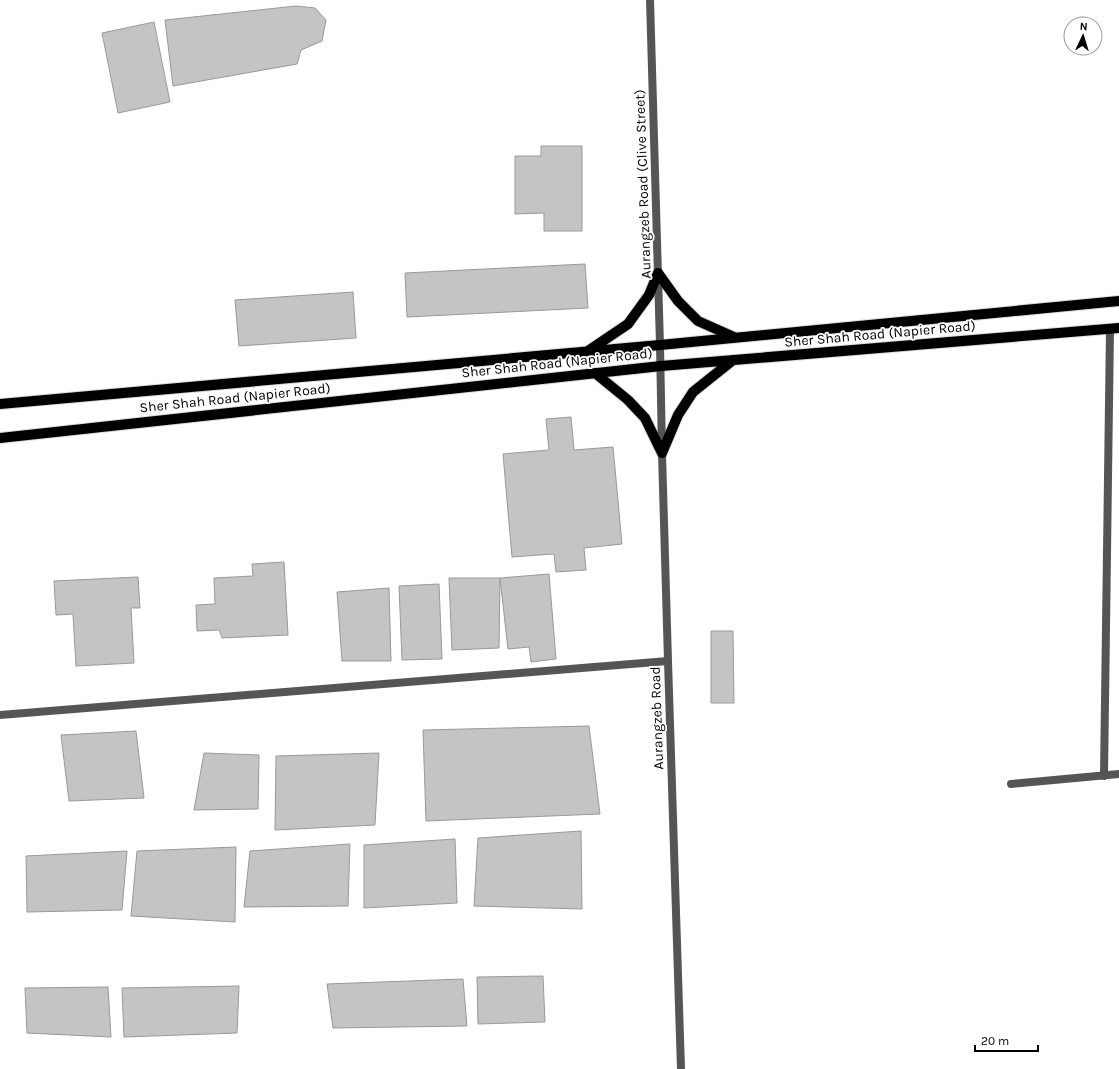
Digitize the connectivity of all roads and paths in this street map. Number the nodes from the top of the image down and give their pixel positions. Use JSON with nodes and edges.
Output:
{"nodes":[{"id":1,"x":650,"y":0,"type":"edge"},
{"id":2,"x":658,"y":273,"type":"junction"},
{"id":3,"x":1119,"y":301,"type":"edge"},
{"id":4,"x":1114,"y":329,"type":"edge"},
{"id":5,"x":734,"y":337,"type":"junction"},
{"id":6,"x":660,"y":345,"type":"junction"},
{"id":7,"x":587,"y":352,"type":"junction"},
{"id":8,"x":733,"y":360,"type":"junction"},
{"id":9,"x":661,"y":366,"type":"junction"},
{"id":10,"x":595,"y":373,"type":"junction"},
{"id":11,"x":0,"y":404,"type":"edge"},
{"id":12,"x":0,"y":438,"type":"edge"},
{"id":13,"x":662,"y":453,"type":"junction"},
{"id":14,"x":668,"y":661,"type":"junction"},
{"id":15,"x":0,"y":715,"type":"edge"},
{"id":16,"x":1119,"y":774,"type":"edge"},
{"id":17,"x":1104,"y":776,"type":"junction"},
{"id":18,"x":1011,"y":784,"type":"dead end"},
{"id":19,"x":681,"y":1069,"type":"edge"}],
"edges":[{"from":1,"to":2,"type":"street","name":"Aurangzeb Road (Clive Street)"},
{"from":2,"to":5,"type":"main road"},
{"from":2,"to":6,"type":"street","name":"Aurangzeb Road (Clive Street)"},
{"from":2,"to":7,"type":"main road"},
{"from":3,"to":5,"type":"main road","name":"Sher Shah Road (Napier Road)"},
{"from":4,"to":8,"type":"main road","name":"Sher Shah Road (Napier Road)"},
{"from":4,"to":17,"type":"street"},
{"from":5,"to":6,"type":"main road","name":"Sher Shah Road (Napier Road)"},
{"from":6,"to":7,"type":"main road","name":"Sher Shah Road (Napier Road)"},
{"from":6,"to":9,"type":"street","name":"Aurangzeb Road (Clive Street)"},
{"from":7,"to":11,"type":"main road","name":"Sher Shah Road (Napier Road)"},
{"from":8,"to":9,"type":"main road","name":"Sher Shah Road (Napier Road)"},
{"from":8,"to":13,"type":"main road"},
{"from":9,"to":10,"type":"main road","name":"Sher Shah Road (Napier Road)"},
{"from":9,"to":13,"type":"street","name":"Aurangzeb Road"},
{"from":10,"to":12,"type":"main road","name":"Sher Shah Road (Napier Road)"},
{"from":10,"to":13,"type":"main road"},
{"from":13,"to":14,"type":"street","name":"Aurangzeb Road"},
{"from":14,"to":15,"type":"street"},
{"from":14,"to":19,"type":"street","name":"Aurangzeb Road"},
{"from":16,"to":17,"type":"street"},
{"from":17,"to":18,"type":"street"}]}
